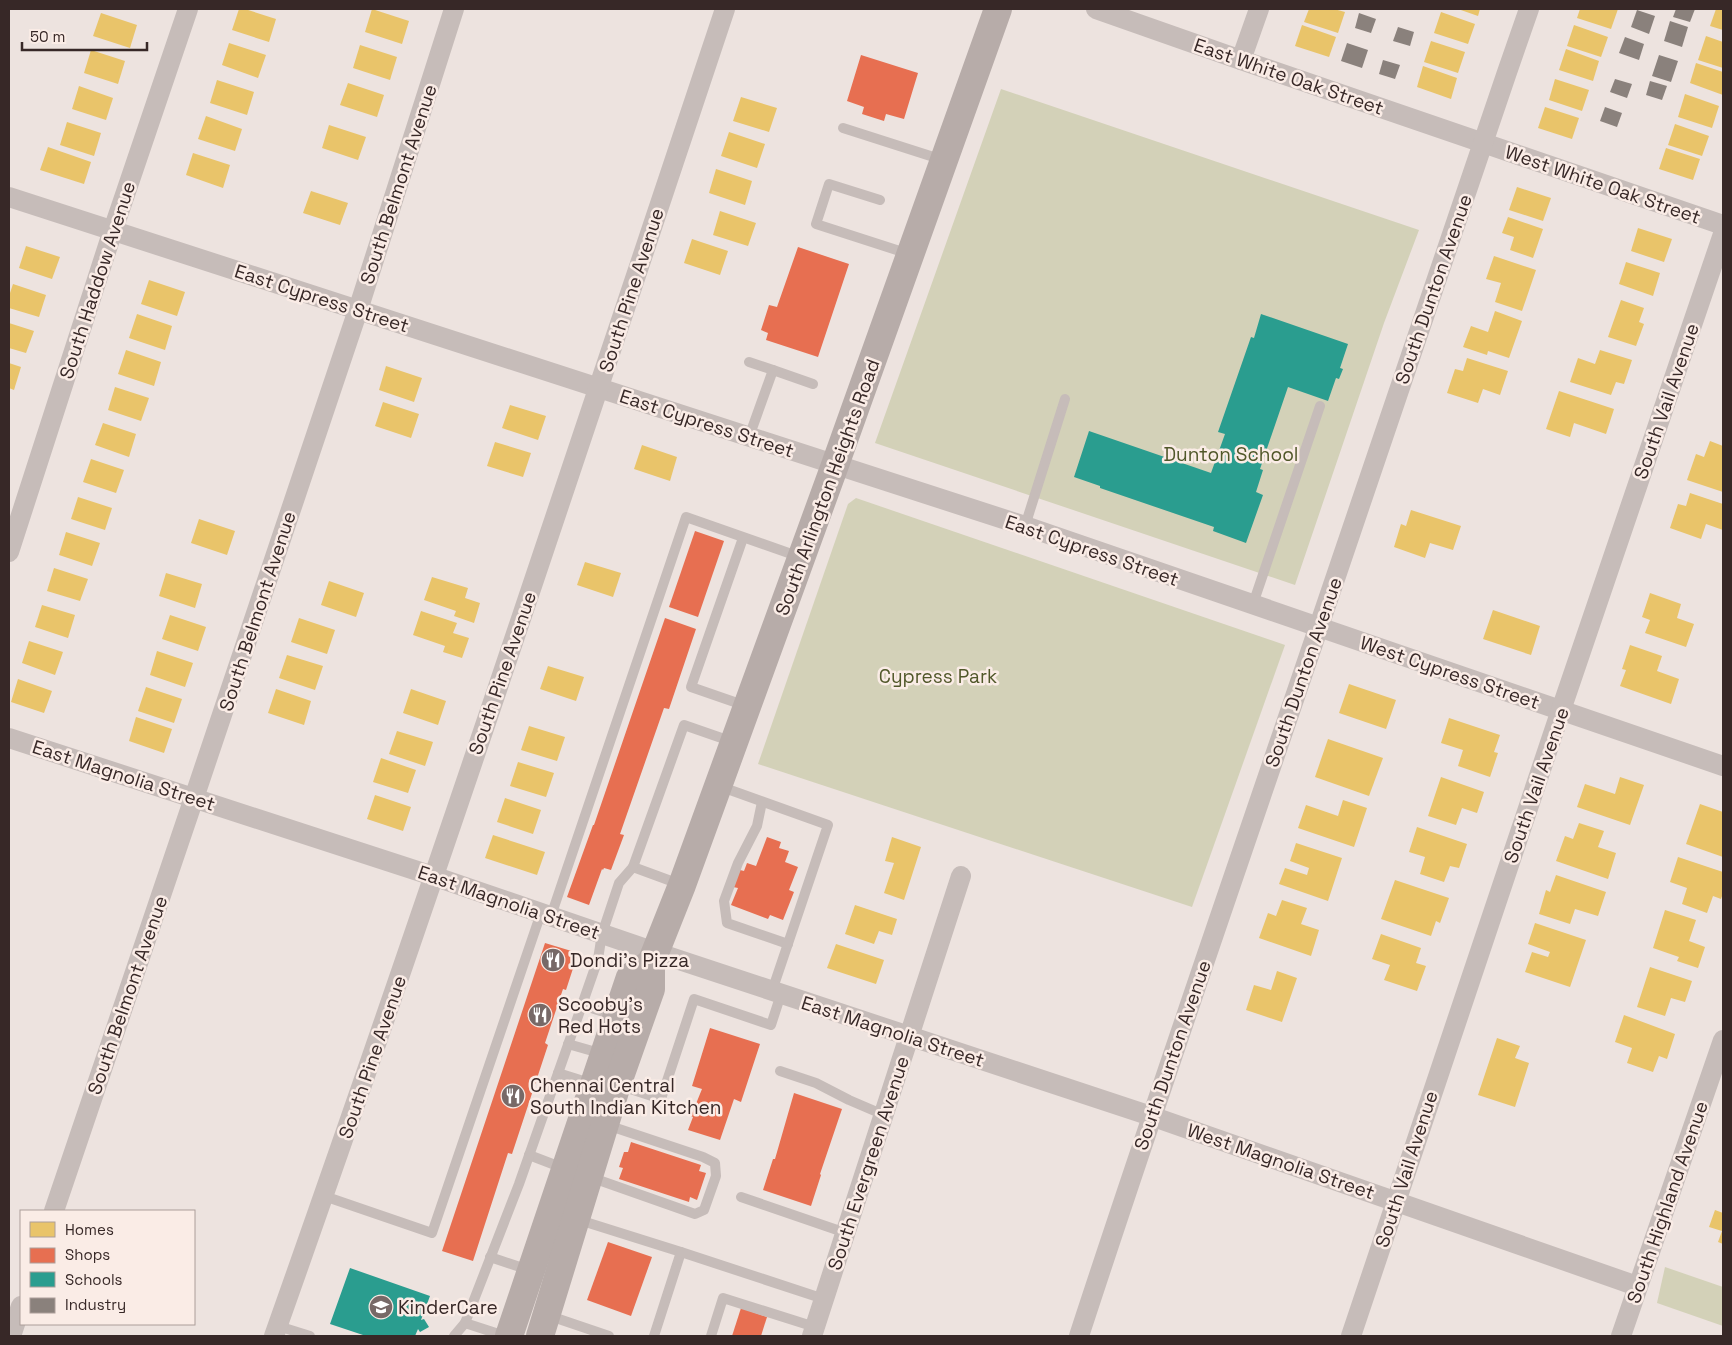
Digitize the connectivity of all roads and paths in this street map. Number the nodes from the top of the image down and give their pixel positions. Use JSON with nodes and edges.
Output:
{"nodes":[{"id":1,"x":188,"y":9,"type":"edge"},
{"id":2,"x":454,"y":9,"type":"edge"},
{"id":3,"x":725,"y":9,"type":"edge"},
{"id":4,"x":998,"y":9,"type":"edge"},
{"id":5,"x":1096,"y":9,"type":"edge"},
{"id":6,"x":1259,"y":9,"type":"edge"},
{"id":7,"x":1529,"y":9,"type":"edge"},
{"id":8,"x":1241,"y":60,"type":"junction"},
{"id":9,"x":843,"y":128,"type":"dead end"},
{"id":10,"x":1482,"y":142,"type":"junction"},
{"id":11,"x":944,"y":161,"type":"junction"},
{"id":12,"x":9,"y":197,"type":"edge"},
{"id":13,"x":880,"y":200,"type":"dead end"},
{"id":14,"x":1723,"y":225,"type":"edge"},
{"id":15,"x":113,"y":230,"type":"junction"},
{"id":16,"x":1723,"y":234,"type":"edge"},
{"id":17,"x":910,"y":254,"type":"junction"},
{"id":18,"x":358,"y":310,"type":"junction"},
{"id":19,"x":749,"y":362,"type":"dead end"},
{"id":20,"x":773,"y":370,"type":"junction"},
{"id":21,"x":813,"y":384,"type":"dead end"},
{"id":22,"x":599,"y":388,"type":"junction"},
{"id":23,"x":1065,"y":400,"type":"dead end"},
{"id":24,"x":1320,"y":406,"type":"dead end"},
{"id":25,"x":749,"y":437,"type":"junction"},
{"id":26,"x":836,"y":465,"type":"junction"},
{"id":27,"x":1025,"y":526,"type":"junction"},
{"id":28,"x":743,"y":538,"type":"junction"},
{"id":29,"x":9,"y":552,"type":"edge"},
{"id":30,"x":801,"y":558,"type":"junction"},
{"id":31,"x":1253,"y":604,"type":"junction"},
{"id":32,"x":1319,"y":627,"type":"junction"},
{"id":33,"x":747,"y":706,"type":"junction"},
{"id":34,"x":1561,"y":710,"type":"junction"},
{"id":35,"x":9,"y":738,"type":"edge"},
{"id":36,"x":734,"y":743,"type":"junction"},
{"id":37,"x":1723,"y":766,"type":"edge"},
{"id":38,"x":718,"y":786,"type":"junction"},
{"id":39,"x":194,"y":798,"type":"junction"},
{"id":40,"x":762,"y":802,"type":"junction"},
{"id":41,"x":633,"y":867,"type":"junction"},
{"id":42,"x":433,"y":876,"type":"junction"},
{"id":43,"x":961,"y":876,"type":"dead end"},
{"id":44,"x":682,"y":885,"type":"junction"},
{"id":45,"x":546,"y":915,"type":"junction"},
{"id":46,"x":602,"y":934,"type":"junction"},
{"id":47,"x":788,"y":944,"type":"junction"},
{"id":48,"x":653,"y":957,"type":"junction"},
{"id":49,"x":776,"y":992,"type":"junction"},
{"id":50,"x":582,"y":1005,"type":"junction"},
{"id":51,"x":617,"y":1017,"type":"junction"},
{"id":52,"x":910,"y":1036,"type":"junction"},
{"id":53,"x":1723,"y":1040,"type":"edge"},
{"id":54,"x":568,"y":1044,"type":"junction"},
{"id":55,"x":604,"y":1054,"type":"junction"},
{"id":56,"x":780,"y":1071,"type":"dead end"},
{"id":57,"x":558,"y":1072,"type":"junction"},
{"id":58,"x":605,"y":1085,"type":"junction"},
{"id":59,"x":884,"y":1115,"type":"junction"},
{"id":60,"x":1150,"y":1116,"type":"junction"},
{"id":61,"x":605,"y":1124,"type":"junction"},
{"id":62,"x":529,"y":1155,"type":"junction"},
{"id":63,"x":577,"y":1172,"type":"junction"},
{"id":64,"x":324,"y":1196,"type":"junction"},
{"id":65,"x":741,"y":1197,"type":"dead end"},
{"id":66,"x":1395,"y":1201,"type":"junction"},
{"id":67,"x":54,"y":1210,"type":"edge"},
{"id":68,"x":576,"y":1219,"type":"junction"},
{"id":69,"x":846,"y":1233,"type":"junction"},
{"id":70,"x":682,"y":1252,"type":"junction"},
{"id":71,"x":490,"y":1257,"type":"junction"},
{"id":72,"x":530,"y":1270,"type":"junction"},
{"id":73,"x":1637,"y":1286,"type":"junction"},
{"id":74,"x":824,"y":1299,"type":"junction"},
{"id":75,"x":20,"y":1309,"type":"edge"},
{"id":76,"x":465,"y":1323,"type":"junction"},
{"id":77,"x":543,"y":1325,"type":"edge"},
{"id":78,"x":276,"y":1331,"type":"edge"},
{"id":79,"x":814,"y":1332,"type":"edge"},
{"id":80,"x":11,"y":1336,"type":"edge"},
{"id":81,"x":310,"y":1336,"type":"edge"},
{"id":82,"x":454,"y":1336,"type":"edge"},
{"id":83,"x":507,"y":1336,"type":"edge"},
{"id":84,"x":610,"y":1336,"type":"edge"},
{"id":85,"x":654,"y":1336,"type":"edge"},
{"id":86,"x":711,"y":1336,"type":"edge"},
{"id":87,"x":1079,"y":1336,"type":"edge"},
{"id":88,"x":1351,"y":1336,"type":"edge"},
{"id":89,"x":1620,"y":1336,"type":"edge"}],
"edges":[{"from":1,"to":15,"type":"street","name":"South Haddow Avenue"},
{"from":2,"to":18,"type":"street","name":"South Belmont Avenue"},
{"from":3,"to":22,"type":"street","name":"South Pine Avenue"},
{"from":4,"to":11,"type":"main road","name":"South Arlington Heights Road"},
{"from":5,"to":8,"type":"street","name":"East White Oak Street"},
{"from":6,"to":8,"type":"street"},
{"from":7,"to":10,"type":"street","name":"South Dunton Avenue"},
{"from":8,"to":10,"type":"street","name":"East White Oak Street"},
{"from":9,"to":11,"type":"lane"},
{"from":10,"to":14,"type":"street","name":"West White Oak Street"},
{"from":10,"to":32,"type":"street","name":"South Dunton Avenue"},
{"from":11,"to":17,"type":"main road","name":"South Arlington Heights Road"},
{"from":12,"to":15,"type":"street","name":"East Cypress Street"},
{"from":13,"to":17,"type":"lane"},
{"from":15,"to":18,"type":"street","name":"East Cypress Street"},
{"from":15,"to":29,"type":"street","name":"South Haddow Avenue"},
{"from":16,"to":34,"type":"street","name":"South Vail Avenue"},
{"from":17,"to":26,"type":"main road","name":"South Arlington Heights Road"},
{"from":18,"to":22,"type":"street","name":"East Cypress Street"},
{"from":18,"to":39,"type":"street","name":"South Belmont Avenue"},
{"from":19,"to":20,"type":"lane"},
{"from":20,"to":21,"type":"lane"},
{"from":20,"to":25,"type":"lane"},
{"from":22,"to":25,"type":"street","name":"East Cypress Street"},
{"from":22,"to":42,"type":"street","name":"South Pine Avenue"},
{"from":23,"to":27,"type":"lane"},
{"from":24,"to":31,"type":"lane"},
{"from":25,"to":26,"type":"street","name":"East Cypress Street"},
{"from":26,"to":27,"type":"street","name":"East Cypress Street"},
{"from":26,"to":30,"type":"main road","name":"South Arlington Heights Road"},
{"from":27,"to":31,"type":"street","name":"East Cypress Street"},
{"from":28,"to":30,"type":"lane"},
{"from":28,"to":33,"type":"lane"},
{"from":28,"to":45,"type":"lane"},
{"from":30,"to":33,"type":"main road","name":"South Arlington Heights Road"},
{"from":31,"to":32,"type":"street","name":"East Cypress Street"},
{"from":32,"to":34,"type":"street","name":"West Cypress Street"},
{"from":32,"to":60,"type":"street","name":"South Dunton Avenue"},
{"from":33,"to":36,"type":"main road","name":"South Arlington Heights Road"},
{"from":34,"to":37,"type":"street","name":"West Cypress Street"},
{"from":34,"to":66,"type":"street","name":"South Vail Avenue"},
{"from":35,"to":39,"type":"street","name":"East Magnolia Street"},
{"from":36,"to":38,"type":"main road","name":"South Arlington Heights Road"},
{"from":36,"to":41,"type":"lane"},
{"from":38,"to":40,"type":"lane"},
{"from":38,"to":44,"type":"main road","name":"South Arlington Heights Road"},
{"from":39,"to":42,"type":"street","name":"East Magnolia Street"},
{"from":39,"to":67,"type":"street","name":"South Belmont Avenue"},
{"from":40,"to":47,"type":"lane"},
{"from":40,"to":47,"type":"lane"},
{"from":41,"to":44,"type":"lane"},
{"from":41,"to":46,"type":"lane"},
{"from":42,"to":45,"type":"street","name":"East Magnolia Street"},
{"from":42,"to":64,"type":"street","name":"South Pine Avenue"},
{"from":43,"to":52,"type":"street","name":"South Evergreen Avenue"},
{"from":44,"to":48,"type":"main road","name":"South Arlington Heights Road"},
{"from":45,"to":46,"type":"street","name":"East Magnolia Street"},
{"from":45,"to":64,"type":"lane"},
{"from":46,"to":48,"type":"street","name":"East Magnolia Street"},
{"from":46,"to":50,"type":"lane"},
{"from":47,"to":49,"type":"lane"},
{"from":48,"to":49,"type":"street","name":"East Magnolia Street"},
{"from":48,"to":51,"type":"main road","name":"South Arlington Heights Road"},
{"from":48,"to":58,"type":"main road","name":"South Arlington Heights Road"},
{"from":49,"to":52,"type":"street","name":"East Magnolia Street"},
{"from":49,"to":58,"type":"lane"},
{"from":50,"to":51,"type":"lane"},
{"from":50,"to":54,"type":"lane"},
{"from":51,"to":55,"type":"main road","name":"South Arlington Heights Road"},
{"from":52,"to":59,"type":"street","name":"South Evergreen Avenue"},
{"from":52,"to":60,"type":"street","name":"East Magnolia Street"},
{"from":53,"to":73,"type":"street","name":"South Highland Avenue"},
{"from":54,"to":55,"type":"lane"},
{"from":54,"to":57,"type":"lane"},
{"from":55,"to":58,"type":"main road","name":"South Arlington Heights Road"},
{"from":56,"to":59,"type":"lane"},
{"from":57,"to":58,"type":"lane"},
{"from":57,"to":62,"type":"lane"},
{"from":58,"to":61,"type":"main road","name":"South Arlington Heights Road"},
{"from":58,"to":63,"type":"main road","name":"South Arlington Heights Road"},
{"from":59,"to":69,"type":"street","name":"South Evergreen Avenue"},
{"from":60,"to":66,"type":"street","name":"West Magnolia Street"},
{"from":60,"to":87,"type":"street","name":"South Dunton Avenue"},
{"from":61,"to":63,"type":"main road","name":"South Arlington Heights Road"},
{"from":61,"to":63,"type":"lane"},
{"from":62,"to":63,"type":"lane"},
{"from":62,"to":71,"type":"lane"},
{"from":63,"to":68,"type":"main road","name":"South Arlington Heights Road"},
{"from":63,"to":72,"type":"main road","name":"South Arlington Heights Road"},
{"from":64,"to":78,"type":"street","name":"South Pine Avenue"},
{"from":65,"to":69,"type":"lane"},
{"from":66,"to":73,"type":"street","name":"West Magnolia Street"},
{"from":66,"to":88,"type":"street","name":"South Vail Avenue"},
{"from":68,"to":70,"type":"lane"},
{"from":68,"to":77,"type":"main road","name":"South Arlington Heights Road"},
{"from":69,"to":74,"type":"street","name":"South Evergreen Avenue"},
{"from":70,"to":74,"type":"lane"},
{"from":70,"to":85,"type":"lane"},
{"from":71,"to":72,"type":"lane"},
{"from":71,"to":76,"type":"lane"},
{"from":72,"to":83,"type":"main road","name":"South Arlington Heights Road"},
{"from":73,"to":89,"type":"street","name":"South Highland Avenue"},
{"from":74,"to":79,"type":"street","name":"South Evergreen Avenue"},
{"from":75,"to":80,"type":"street"},
{"from":76,"to":82,"type":"lane"},
{"from":76,"to":83,"type":"lane"},
{"from":77,"to":84,"type":"lane"},
{"from":78,"to":81,"type":"lane"},
{"from":79,"to":86,"type":"lane"}]}
